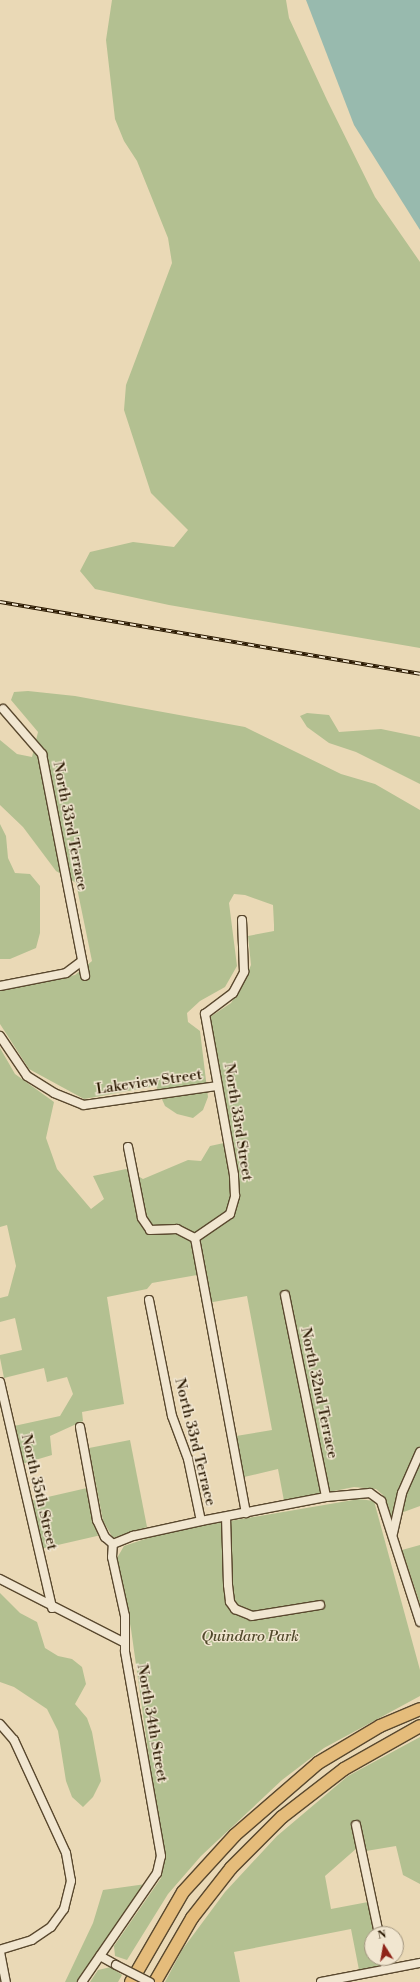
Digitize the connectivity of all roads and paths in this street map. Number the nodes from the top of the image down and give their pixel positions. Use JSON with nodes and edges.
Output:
{"nodes":[{"id":1,"x":3,"y":709,"type":"dead end"},
{"id":2,"x":242,"y":920,"type":"dead end"},
{"id":3,"x":82,"y":960,"type":"junction"},
{"id":4,"x":85,"y":976,"type":"dead end"},
{"id":5,"x":0,"y":986,"type":"edge"},
{"id":6,"x":0,"y":1036,"type":"edge"},
{"id":7,"x":218,"y":1086,"type":"junction"},
{"id":8,"x":128,"y":1147,"type":"dead end"},
{"id":9,"x":195,"y":1238,"type":"junction"},
{"id":10,"x":285,"y":1295,"type":"dead end"},
{"id":11,"x":149,"y":1300,"type":"dead end"},
{"id":12,"x":0,"y":1382,"type":"edge"},
{"id":13,"x":80,"y":1427,"type":"dead end"},
{"id":14,"x":420,"y":1452,"type":"edge"},
{"id":15,"x":326,"y":1497,"type":"junction"},
{"id":16,"x":246,"y":1513,"type":"junction"},
{"id":17,"x":226,"y":1517,"type":"junction"},
{"id":18,"x":201,"y":1521,"type":"junction"},
{"id":19,"x":393,"y":1538,"type":"junction"},
{"id":20,"x":113,"y":1544,"type":"junction"},
{"id":21,"x":0,"y":1579,"type":"edge"},
{"id":22,"x":320,"y":1605,"type":"dead end"},
{"id":23,"x":52,"y":1608,"type":"junction"},
{"id":24,"x":420,"y":1622,"type":"edge"},
{"id":25,"x":125,"y":1643,"type":"junction"},
{"id":26,"x":420,"y":1709,"type":"edge"},
{"id":27,"x":0,"y":1724,"type":"edge"},
{"id":28,"x":420,"y":1726,"type":"edge"},
{"id":29,"x":356,"y":1825,"type":"dead end"},
{"id":30,"x":377,"y":1926,"type":"edge"},
{"id":31,"x":0,"y":1951,"type":"edge"},
{"id":32,"x":100,"y":1956,"type":"junction"},
{"id":33,"x":420,"y":1963,"type":"edge"},
{"id":34,"x":385,"y":1966,"type":"edge"},
{"id":35,"x":386,"y":1969,"type":"junction"},
{"id":36,"x":331,"y":1981,"type":"edge"},
{"id":37,"x":6,"y":1982,"type":"edge"},
{"id":38,"x":82,"y":1982,"type":"edge"},
{"id":39,"x":131,"y":1982,"type":"edge"},
{"id":40,"x":150,"y":1982,"type":"edge"},
{"id":41,"x":155,"y":1982,"type":"edge"},
{"id":42,"x":320,"y":1982,"type":"edge"}],
"edges":[{"from":1,"to":3,"type":"street","name":"North 33rd Terrace"},
{"from":2,"to":7,"type":"street","name":"North 33rd Street"},
{"from":3,"to":4,"type":"street","name":"North 33rd Terrace"},
{"from":3,"to":5,"type":"street"},
{"from":6,"to":7,"type":"street","name":"Lakeview Street"},
{"from":7,"to":9,"type":"street","name":"North 33rd Street"},
{"from":8,"to":9,"type":"street"},
{"from":9,"to":16,"type":"street"},
{"from":10,"to":15,"type":"street","name":"North 32nd Terrace"},
{"from":11,"to":18,"type":"street","name":"North 33rd Terrace"},
{"from":12,"to":23,"type":"street","name":"North 35th Street"},
{"from":13,"to":20,"type":"street"},
{"from":14,"to":19,"type":"street"},
{"from":15,"to":16,"type":"street"},
{"from":15,"to":19,"type":"street"},
{"from":16,"to":17,"type":"street"},
{"from":17,"to":18,"type":"street"},
{"from":17,"to":22,"type":"street"},
{"from":18,"to":20,"type":"street"},
{"from":19,"to":24,"type":"street"},
{"from":20,"to":25,"type":"street","name":"North 34th Street"},
{"from":21,"to":23,"type":"street"},
{"from":23,"to":25,"type":"street"},
{"from":25,"to":32,"type":"street","name":"North 34th Street"},
{"from":26,"to":39,"type":"highway"},
{"from":27,"to":31,"type":"street"},
{"from":28,"to":41,"type":"highway"},
{"from":29,"to":30,"type":"street"},
{"from":31,"to":37,"type":"street"},
{"from":32,"to":38,"type":"street","name":"North 34th Street"},
{"from":32,"to":40,"type":"street","bridge":true},
{"from":33,"to":35,"type":"street"},
{"from":34,"to":35,"type":"street"},
{"from":35,"to":36,"type":"street"},
{"from":36,"to":42,"type":"street"}]}
